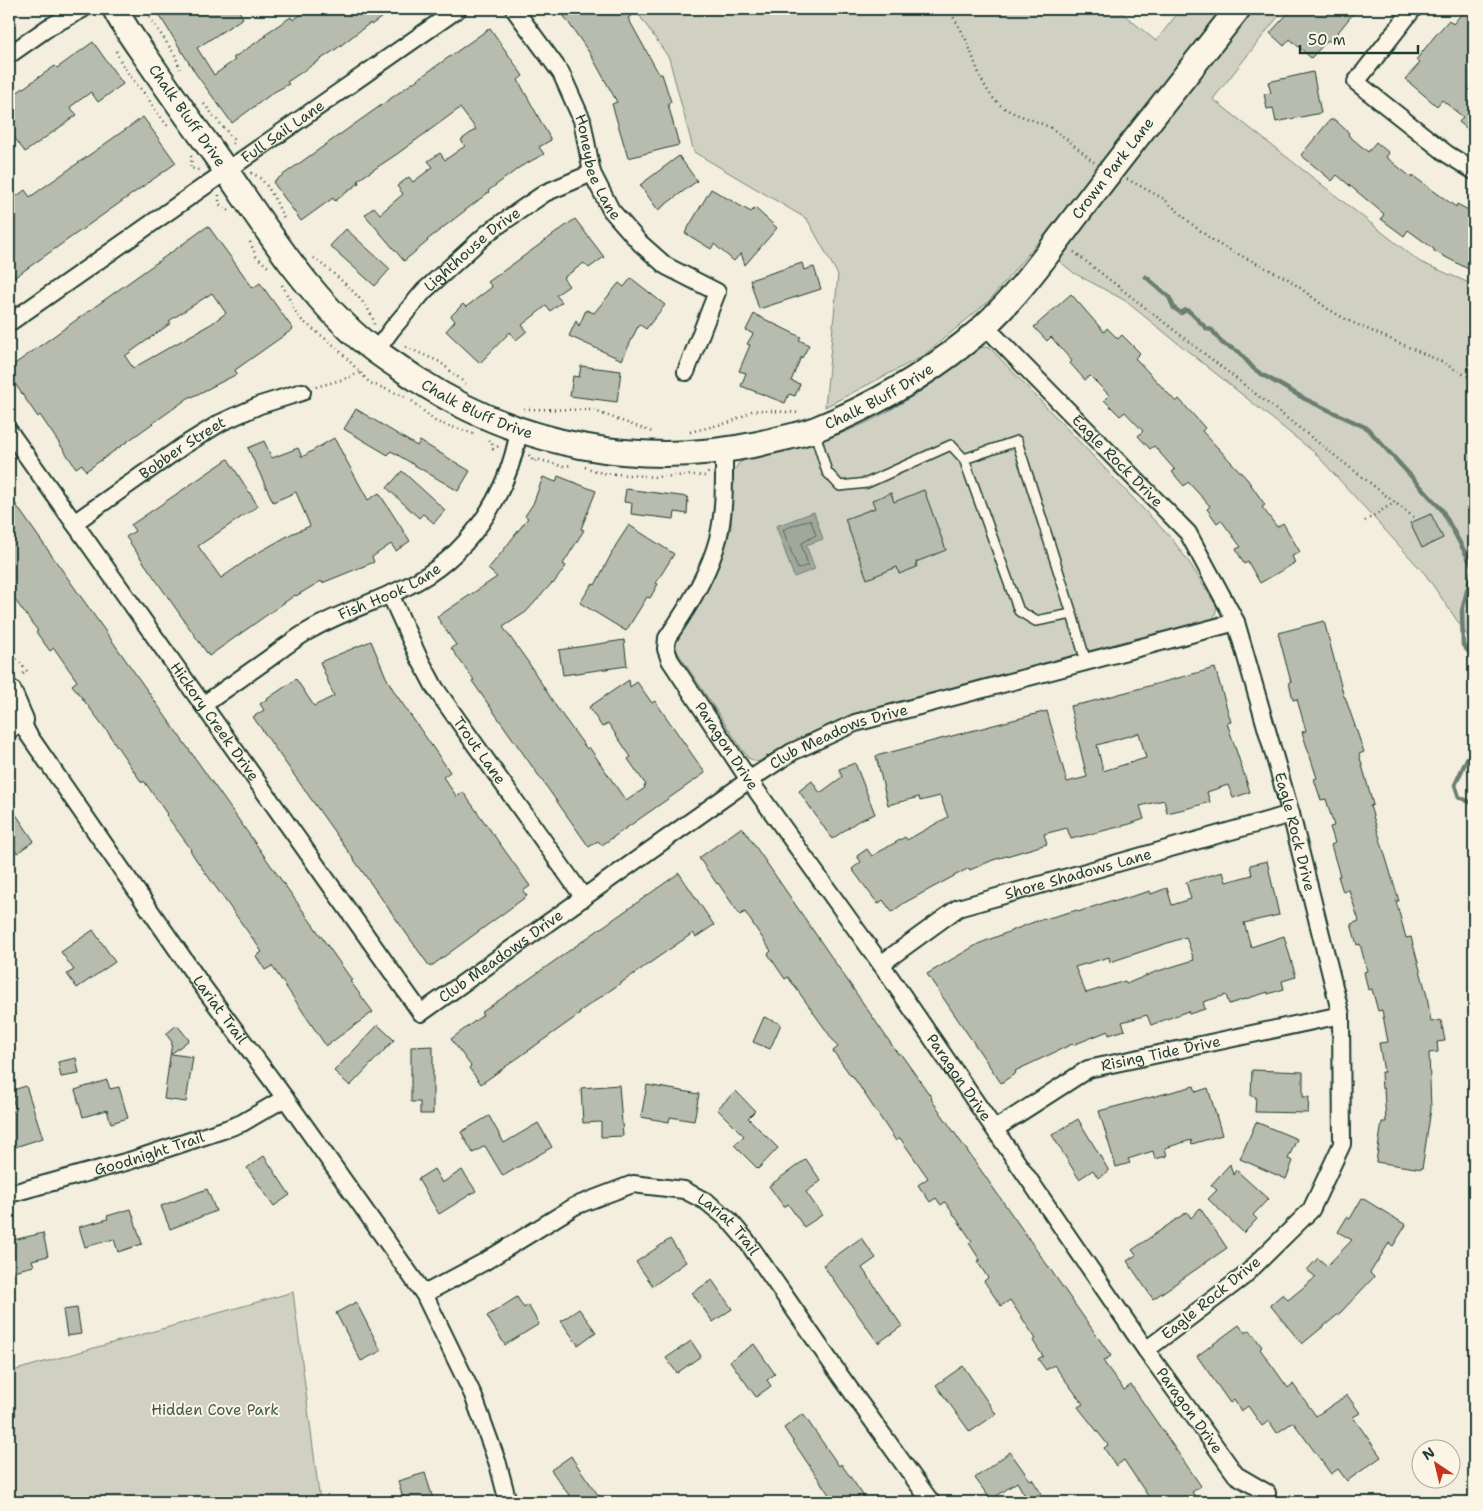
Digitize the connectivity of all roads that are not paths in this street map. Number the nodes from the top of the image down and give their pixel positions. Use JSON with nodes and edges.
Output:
{"nodes":[{"id":1,"x":83,"y":9,"type":"edge"},
{"id":2,"x":115,"y":9,"type":"edge"},
{"id":3,"x":458,"y":9,"type":"edge"},
{"id":4,"x":514,"y":9,"type":"edge"},
{"id":5,"x":1238,"y":9,"type":"edge"},
{"id":6,"x":1413,"y":9,"type":"edge"},
{"id":7,"x":9,"y":55,"type":"edge"},
{"id":8,"x":226,"y":171,"type":"junction"},
{"id":9,"x":1474,"y":171,"type":"edge"},
{"id":10,"x":592,"y":173,"type":"junction"},
{"id":11,"x":9,"y":323,"type":"edge"},
{"id":12,"x":985,"y":326,"type":"junction"},
{"id":13,"x":375,"y":352,"type":"junction"},
{"id":14,"x":686,"y":372,"type":"dead end"},
{"id":15,"x":302,"y":392,"type":"road end"},
{"id":16,"x":807,"y":421,"type":"junction"},
{"id":17,"x":520,"y":430,"type":"junction"},
{"id":18,"x":9,"y":431,"type":"edge"},
{"id":19,"x":724,"y":451,"type":"junction"},
{"id":20,"x":964,"y":459,"type":"junction"},
{"id":21,"x":74,"y":523,"type":"junction"},
{"id":22,"x":390,"y":594,"type":"junction"},
{"id":23,"x":1072,"y":614,"type":"junction"},
{"id":24,"x":1236,"y":622,"type":"junction"},
{"id":25,"x":1086,"y":662,"type":"junction"},
{"id":26,"x":12,"y":686,"type":"edge"},
{"id":27,"x":203,"y":705,"type":"junction"},
{"id":28,"x":15,"y":726,"type":"edge"},
{"id":29,"x":749,"y":780,"type":"junction"},
{"id":30,"x":1290,"y":814,"type":"junction"},
{"id":31,"x":584,"y":898,"type":"junction"},
{"id":32,"x":881,"y":964,"type":"junction"},
{"id":33,"x":421,"y":1013,"type":"joint"},
{"id":34,"x":1341,"y":1015,"type":"junction"},
{"id":35,"x":285,"y":1098,"type":"junction"},
{"id":36,"x":995,"y":1128,"type":"junction"},
{"id":37,"x":9,"y":1194,"type":"edge"},
{"id":38,"x":424,"y":1294,"type":"junction"},
{"id":39,"x":1146,"y":1350,"type":"junction"},
{"id":40,"x":1267,"y":1493,"type":"dead end"},
{"id":41,"x":508,"y":1502,"type":"edge"},
{"id":42,"x":931,"y":1502,"type":"edge"}],
"edges":[{"from":1,"to":7,"type":"street"},
{"from":2,"to":8,"type":"street","name":"Chalk Bluff Drive"},
{"from":3,"to":8,"type":"street","name":"Full Sail Lane"},
{"from":4,"to":10,"type":"street","name":"Honeybee Lane"},
{"from":5,"to":12,"type":"street","name":"Crown Park Lane"},
{"from":6,"to":9,"type":"street"},
{"from":8,"to":11,"type":"street","name":"Full Sail Lane"},
{"from":8,"to":13,"type":"street","name":"Chalk Bluff Drive"},
{"from":10,"to":13,"type":"street","name":"Lighthouse Drive"},
{"from":10,"to":14,"type":"street","name":"Honeybee Lane"},
{"from":12,"to":16,"type":"street","name":"Chalk Bluff Drive"},
{"from":12,"to":24,"type":"street","name":"Eagle Rock Drive"},
{"from":13,"to":17,"type":"street","name":"Chalk Bluff Drive"},
{"from":15,"to":21,"type":"street","name":"Bobber Street"},
{"from":16,"to":19,"type":"street","name":"Chalk Bluff Drive"},
{"from":16,"to":20,"type":"lane"},
{"from":17,"to":19,"type":"street","name":"Chalk Bluff Drive"},
{"from":17,"to":22,"type":"street","name":"Fish Hook Lane"},
{"from":18,"to":21,"type":"street","name":"Hickory Creek Drive"},
{"from":19,"to":29,"type":"street","name":"Paragon Drive"},
{"from":20,"to":23,"type":"lane"},
{"from":20,"to":23,"type":"lane"},
{"from":21,"to":27,"type":"street","name":"Hickory Creek Drive"},
{"from":22,"to":27,"type":"street","name":"Fish Hook Lane"},
{"from":22,"to":31,"type":"street","name":"Trout Lane"},
{"from":23,"to":25,"type":"lane"},
{"from":24,"to":25,"type":"street","name":"Club Meadows Drive"},
{"from":24,"to":30,"type":"street","name":"Eagle Rock Drive"},
{"from":25,"to":29,"type":"street","name":"Club Meadows Drive"},
{"from":26,"to":28,"type":"street"},
{"from":27,"to":33,"type":"street","name":"Hickory Creek Drive"},
{"from":28,"to":35,"type":"street","name":"Lariat Trail"},
{"from":29,"to":31,"type":"street","name":"Club Meadows Drive"},
{"from":29,"to":32,"type":"street","name":"Paragon Drive"},
{"from":30,"to":32,"type":"street","name":"Shore Shadows Lane"},
{"from":30,"to":34,"type":"street","name":"Eagle Rock Drive"},
{"from":31,"to":33,"type":"street","name":"Club Meadows Drive"},
{"from":32,"to":36,"type":"street","name":"Paragon Drive"},
{"from":34,"to":36,"type":"street","name":"Rising Tide Drive"},
{"from":34,"to":39,"type":"street","name":"Eagle Rock Drive"},
{"from":35,"to":37,"type":"street","name":"Goodnight Trail"},
{"from":35,"to":38,"type":"street","name":"Lariat Trail"},
{"from":36,"to":39,"type":"street","name":"Paragon Drive"},
{"from":38,"to":41,"type":"street","name":"Lariat Trail"},
{"from":38,"to":42,"type":"street","name":"Lariat Trail"},
{"from":39,"to":40,"type":"street","name":"Paragon Drive"}]}
